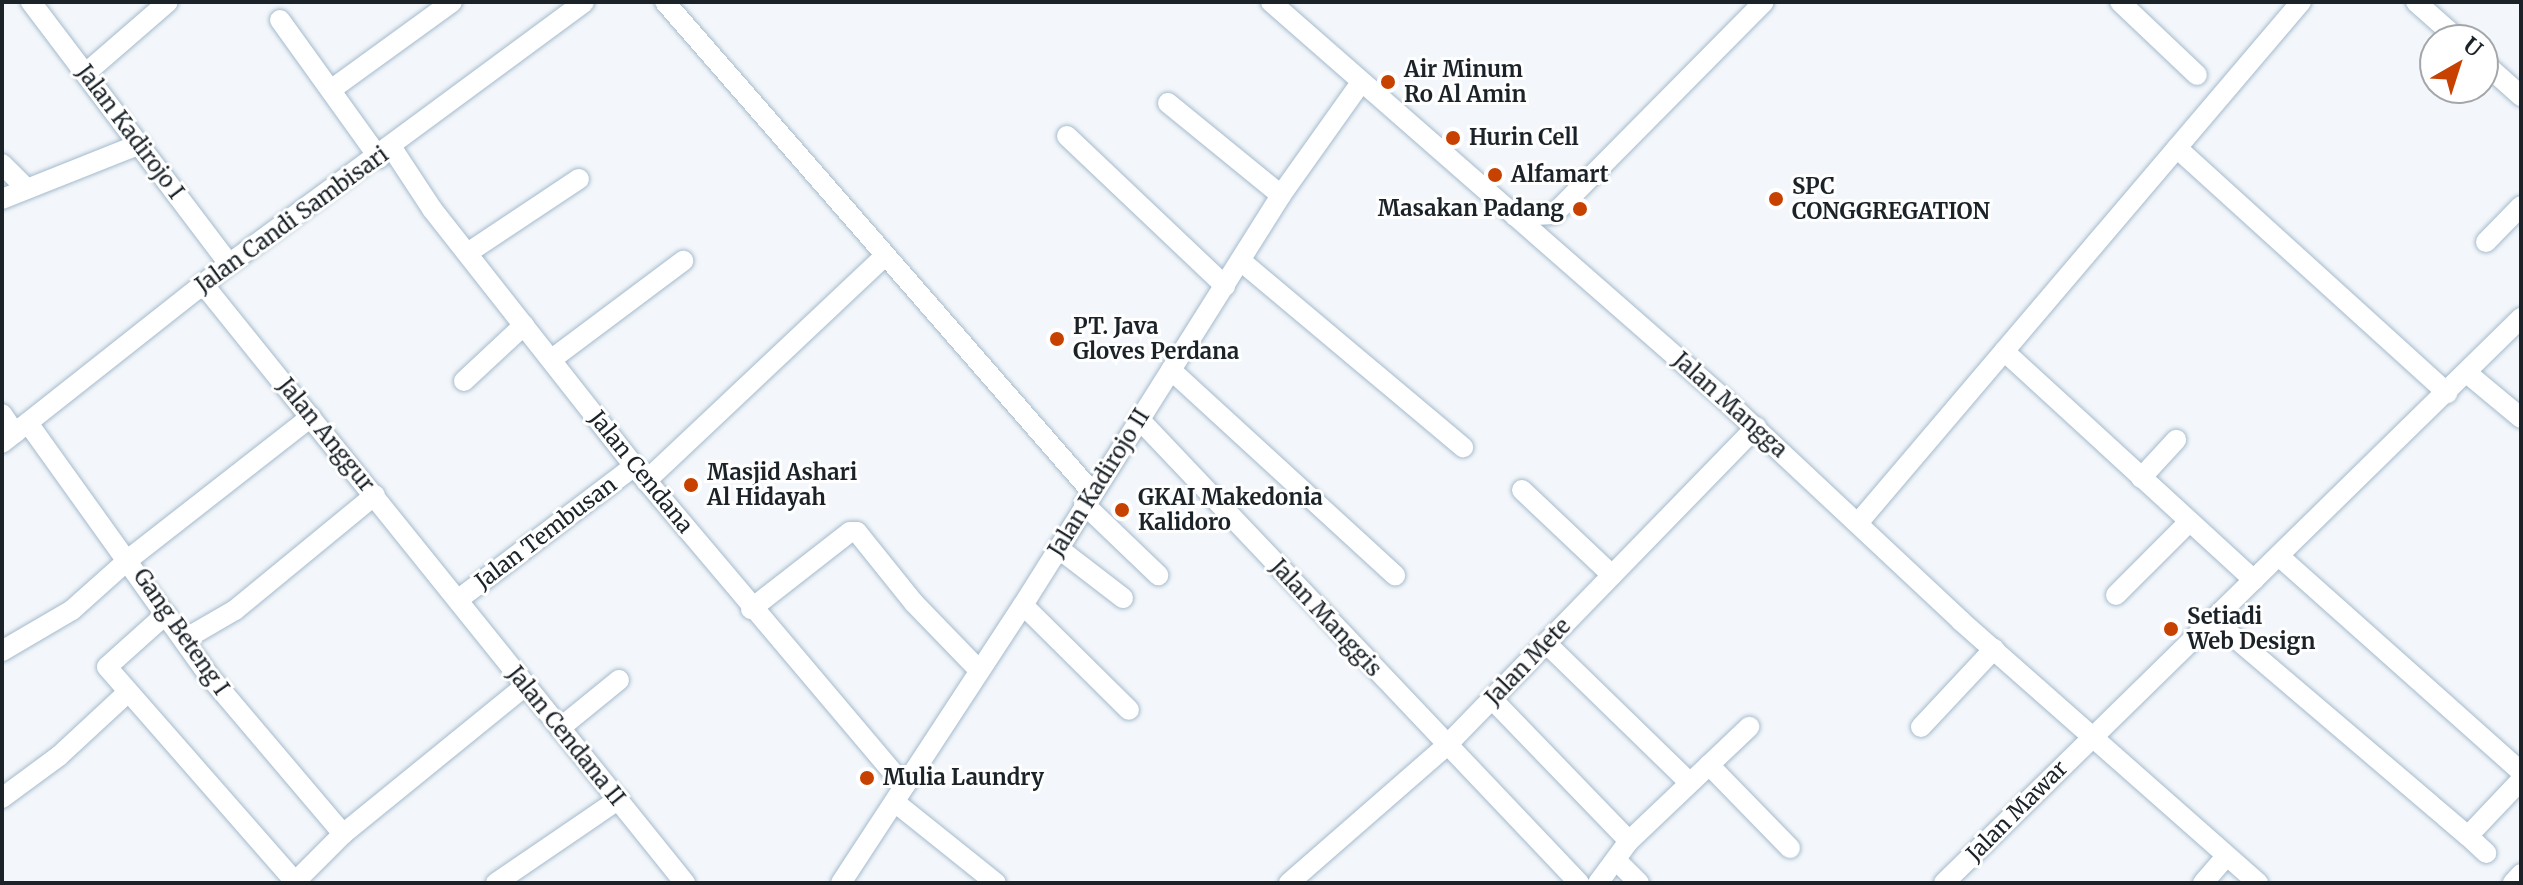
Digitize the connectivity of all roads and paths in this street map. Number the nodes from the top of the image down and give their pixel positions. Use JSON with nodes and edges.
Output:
{"nodes":[{"id":1,"x":31,"y":2,"type":"edge"},
{"id":2,"x":168,"y":2,"type":"edge"},
{"id":3,"x":452,"y":2,"type":"edge"},
{"id":4,"x":584,"y":2,"type":"edge"},
{"id":5,"x":665,"y":2,"type":"edge"},
{"id":6,"x":1271,"y":2,"type":"edge"},
{"id":7,"x":1764,"y":2,"type":"edge"},
{"id":8,"x":2120,"y":2,"type":"edge"},
{"id":9,"x":2301,"y":2,"type":"edge"},
{"id":10,"x":2416,"y":2,"type":"edge"},
{"id":11,"x":280,"y":20,"type":"dead end"},
{"id":12,"x":2441,"y":24,"type":"edge"},
{"id":13,"x":86,"y":73,"type":"junction"},
{"id":14,"x":2197,"y":75,"type":"dead end"},
{"id":15,"x":2499,"y":76,"type":"edge"},
{"id":16,"x":1360,"y":84,"type":"junction"},
{"id":17,"x":332,"y":89,"type":"junction"},
{"id":18,"x":2521,"y":96,"type":"edge"},
{"id":19,"x":1168,"y":103,"type":"dead end"},
{"id":20,"x":1067,"y":136,"type":"dead end"},
{"id":21,"x":140,"y":144,"type":"junction"},
{"id":22,"x":2177,"y":148,"type":"junction"},
{"id":23,"x":385,"y":153,"type":"junction"},
{"id":24,"x":2,"y":164,"type":"edge"},
{"id":25,"x":579,"y":179,"type":"dead end"},
{"id":26,"x":25,"y":187,"type":"junction"},
{"id":27,"x":1281,"y":195,"type":"junction"},
{"id":28,"x":2,"y":199,"type":"edge"},
{"id":29,"x":2521,"y":206,"type":"edge"},
{"id":30,"x":1515,"y":216,"type":"junction"},
{"id":31,"x":2486,"y":242,"type":"dead end"},
{"id":32,"x":469,"y":252,"type":"junction"},
{"id":33,"x":885,"y":256,"type":"junction"},
{"id":34,"x":683,"y":261,"type":"dead end"},
{"id":35,"x":1241,"y":261,"type":"junction"},
{"id":36,"x":229,"y":264,"type":"junction"},
{"id":37,"x":203,"y":284,"type":"junction"},
{"id":38,"x":1225,"y":286,"type":"junction"},
{"id":39,"x":2521,"y":318,"type":"edge"},
{"id":40,"x":524,"y":325,"type":"junction"},
{"id":41,"x":2004,"y":351,"type":"junction"},
{"id":42,"x":552,"y":359,"type":"junction"},
{"id":43,"x":1171,"y":370,"type":"junction"},
{"id":44,"x":2467,"y":373,"type":"junction"},
{"id":45,"x":464,"y":381,"type":"dead end"},
{"id":46,"x":2447,"y":393,"type":"junction"},
{"id":47,"x":2,"y":414,"type":"edge"},
{"id":48,"x":311,"y":417,"type":"junction"},
{"id":49,"x":2521,"y":418,"type":"edge"},
{"id":50,"x":1140,"y":420,"type":"junction"},
{"id":51,"x":1756,"y":427,"type":"junction"},
{"id":52,"x":15,"y":433,"type":"edge"},
{"id":53,"x":2176,"y":440,"type":"dead end"},
{"id":54,"x":1463,"y":447,"type":"dead end"},
{"id":55,"x":640,"y":473,"type":"junction"},
{"id":56,"x":2141,"y":478,"type":"junction"},
{"id":57,"x":1522,"y":490,"type":"dead end"},
{"id":58,"x":375,"y":495,"type":"junction"},
{"id":59,"x":1088,"y":498,"type":"junction"},
{"id":60,"x":2189,"y":522,"type":"junction"},
{"id":61,"x":1858,"y":523,"type":"junction"},
{"id":62,"x":1058,"y":548,"type":"junction"},
{"id":63,"x":2280,"y":557,"type":"junction"},
{"id":64,"x":129,"y":559,"type":"junction"},
{"id":65,"x":1158,"y":575,"type":"dead end"},
{"id":66,"x":1395,"y":575,"type":"dead end"},
{"id":67,"x":1612,"y":575,"type":"junction"},
{"id":68,"x":2254,"y":580,"type":"junction"},
{"id":69,"x":454,"y":593,"type":"junction"},
{"id":70,"x":2116,"y":595,"type":"dead end"},
{"id":71,"x":1123,"y":598,"type":"dead end"},
{"id":72,"x":1023,"y":605,"type":"junction"},
{"id":73,"x":751,"y":609,"type":"junction"},
{"id":74,"x":166,"y":614,"type":"junction"},
{"id":75,"x":2214,"y":620,"type":"junction"},
{"id":76,"x":185,"y":639,"type":"junction"},
{"id":77,"x":1546,"y":643,"type":"junction"},
{"id":78,"x":1994,"y":649,"type":"junction"},
{"id":79,"x":2,"y":651,"type":"edge"},
{"id":80,"x":979,"y":670,"type":"junction"},
{"id":81,"x":619,"y":680,"type":"dead end"},
{"id":82,"x":524,"y":687,"type":"junction"},
{"id":83,"x":128,"y":692,"type":"junction"},
{"id":84,"x":1492,"y":699,"type":"junction"},
{"id":85,"x":1129,"y":710,"type":"dead end"},
{"id":86,"x":1749,"y":727,"type":"dead end"},
{"id":87,"x":1921,"y":727,"type":"dead end"},
{"id":88,"x":560,"y":728,"type":"junction"},
{"id":89,"x":2090,"y":738,"type":"junction"},
{"id":90,"x":1446,"y":746,"type":"junction"},
{"id":91,"x":1709,"y":765,"type":"junction"},
{"id":92,"x":2521,"y":772,"type":"edge"},
{"id":93,"x":2521,"y":780,"type":"edge"},
{"id":94,"x":1689,"y":782,"type":"junction"},
{"id":95,"x":900,"y":795,"type":"junction"},
{"id":96,"x":2,"y":798,"type":"edge"},
{"id":97,"x":619,"y":799,"type":"junction"},
{"id":98,"x":343,"y":834,"type":"junction"},
{"id":99,"x":2468,"y":836,"type":"junction"},
{"id":100,"x":1629,"y":841,"type":"junction"},
{"id":101,"x":1790,"y":848,"type":"dead end"},
{"id":102,"x":2486,"y":853,"type":"dead end"},
{"id":103,"x":2226,"y":857,"type":"junction"},
{"id":104,"x":1617,"y":861,"type":"junction"},
{"id":105,"x":2521,"y":874,"type":"edge"},
{"id":106,"x":296,"y":882,"type":"edge"},
{"id":107,"x":496,"y":883,"type":"edge"},
{"id":108,"x":685,"y":883,"type":"edge"},
{"id":109,"x":841,"y":883,"type":"edge"},
{"id":110,"x":996,"y":883,"type":"edge"},
{"id":111,"x":1289,"y":883,"type":"edge"},
{"id":112,"x":1579,"y":883,"type":"edge"},
{"id":113,"x":1598,"y":883,"type":"edge"},
{"id":114,"x":1639,"y":883,"type":"edge"},
{"id":115,"x":1944,"y":883,"type":"edge"},
{"id":116,"x":2203,"y":883,"type":"edge"},
{"id":117,"x":2258,"y":883,"type":"edge"},
{"id":118,"x":2513,"y":883,"type":"edge"}],
"edges":[{"from":1,"to":13,"type":"street","name":"Jalan Kadirojo I"},
{"from":2,"to":13,"type":"street"},
{"from":3,"to":17,"type":"street"},
{"from":4,"to":23,"type":"street","name":"Jalan Candi Sambisari"},
{"from":5,"to":33,"type":"street"},
{"from":6,"to":16,"type":"street","name":"Jalan Mangga"},
{"from":7,"to":30,"type":"street"},
{"from":8,"to":14,"type":"street"},
{"from":9,"to":22,"type":"street"},
{"from":10,"to":12,"type":"street"},
{"from":11,"to":17,"type":"street","name":"Jalan Cendana"},
{"from":13,"to":21,"type":"street","name":"Jalan Kadirojo I"},
{"from":15,"to":18,"type":"street"},
{"from":16,"to":27,"type":"street","name":"Jalan Kadirojo II"},
{"from":16,"to":30,"type":"street","name":"Jalan Mangga"},
{"from":17,"to":23,"type":"street","name":"Jalan Cendana"},
{"from":19,"to":27,"type":"street"},
{"from":20,"to":38,"type":"street"},
{"from":21,"to":26,"type":"street"},
{"from":21,"to":36,"type":"street","name":"Jalan Kadirojo I"},
{"from":22,"to":41,"type":"street"},
{"from":22,"to":46,"type":"street"},
{"from":23,"to":32,"type":"street","name":"Jalan Cendana"},
{"from":23,"to":36,"type":"street","name":"Jalan Candi Sambisari"},
{"from":24,"to":26,"type":"street"},
{"from":25,"to":32,"type":"street"},
{"from":26,"to":28,"type":"street"},
{"from":27,"to":35,"type":"street","name":"Jalan Kadirojo II"},
{"from":29,"to":31,"type":"street"},
{"from":30,"to":51,"type":"street","name":"Jalan Mangga"},
{"from":32,"to":40,"type":"street","name":"Jalan Cendana"},
{"from":33,"to":55,"type":"street","name":"Jalan Tembusan"},
{"from":33,"to":59,"type":"street"},
{"from":34,"to":42,"type":"street"},
{"from":35,"to":38,"type":"street","name":"Jalan Kadirojo II"},
{"from":35,"to":54,"type":"street"},
{"from":36,"to":37,"type":"street","name":"Jalan Candi Sambisari"},
{"from":37,"to":48,"type":"street","name":"Jalan Anggur"},
{"from":37,"to":52,"type":"street","name":"Jalan Candi Sambisari"},
{"from":38,"to":43,"type":"street","name":"Jalan Kadirojo II"},
{"from":39,"to":44,"type":"street","name":"Jalan Mawar"},
{"from":40,"to":42,"type":"street","name":"Jalan Cendana"},
{"from":40,"to":45,"type":"street"},
{"from":41,"to":56,"type":"street"},
{"from":41,"to":61,"type":"street"},
{"from":42,"to":55,"type":"street","name":"Jalan Cendana"},
{"from":43,"to":50,"type":"street","name":"Jalan Kadirojo II"},
{"from":43,"to":66,"type":"street"},
{"from":44,"to":46,"type":"street","name":"Jalan Mawar"},
{"from":44,"to":49,"type":"street"},
{"from":46,"to":63,"type":"street","name":"Jalan Mawar"},
{"from":47,"to":52,"type":"street","name":"Gang Beteng I"},
{"from":48,"to":58,"type":"street","name":"Jalan Anggur"},
{"from":48,"to":64,"type":"street"},
{"from":50,"to":59,"type":"street","name":"Jalan Kadirojo II"},
{"from":50,"to":90,"type":"street","name":"Jalan Manggis"},
{"from":51,"to":61,"type":"street","name":"Jalan Mangga"},
{"from":51,"to":67,"type":"street","name":"Jalan Mete"},
{"from":52,"to":64,"type":"street","name":"Gang Beteng I"},
{"from":53,"to":56,"type":"street"},
{"from":55,"to":69,"type":"street","name":"Jalan Tembusan"},
{"from":55,"to":73,"type":"street","name":"Jalan Cendana"},
{"from":56,"to":60,"type":"street"},
{"from":57,"to":67,"type":"street"},
{"from":58,"to":69,"type":"street","name":"Jalan Anggur"},
{"from":58,"to":76,"type":"street"},
{"from":59,"to":62,"type":"street","name":"Jalan Kadirojo II"},
{"from":59,"to":65,"type":"street"},
{"from":60,"to":68,"type":"street"},
{"from":60,"to":70,"type":"street"},
{"from":61,"to":78,"type":"street","name":"Jalan Mangga"},
{"from":62,"to":71,"type":"street"},
{"from":62,"to":72,"type":"street","name":"Jalan Kadirojo II"},
{"from":63,"to":68,"type":"street","name":"Jalan Mawar"},
{"from":63,"to":92,"type":"street"},
{"from":64,"to":74,"type":"street","name":"Gang Beteng I"},
{"from":64,"to":79,"type":"street"},
{"from":67,"to":77,"type":"street","name":"Jalan Mete"},
{"from":68,"to":75,"type":"street","name":"Jalan Mawar"},
{"from":69,"to":82,"type":"street","name":"Jalan Cendana II"},
{"from":72,"to":80,"type":"street","name":"Jalan Kadirojo II"},
{"from":72,"to":85,"type":"street"},
{"from":73,"to":80,"type":"street"},
{"from":73,"to":95,"type":"street","name":"Jalan Cendana"},
{"from":74,"to":76,"type":"street","name":"Gang Beteng I"},
{"from":74,"to":83,"type":"street"},
{"from":75,"to":89,"type":"street","name":"Jalan Mawar"},
{"from":75,"to":99,"type":"street"},
{"from":76,"to":98,"type":"street","name":"Gang Beteng I"},
{"from":77,"to":84,"type":"street","name":"Jalan Mete"},
{"from":77,"to":94,"type":"street"},
{"from":78,"to":87,"type":"street"},
{"from":78,"to":89,"type":"street","name":"Jalan Mangga"},
{"from":80,"to":95,"type":"street","name":"Jalan Kadirojo II"},
{"from":81,"to":88,"type":"street"},
{"from":82,"to":88,"type":"street","name":"Jalan Cendana II"},
{"from":82,"to":98,"type":"street"},
{"from":83,"to":96,"type":"street"},
{"from":83,"to":106,"type":"street"},
{"from":84,"to":90,"type":"street","name":"Jalan Mete"},
{"from":84,"to":100,"type":"street"},
{"from":86,"to":91,"type":"street"},
{"from":88,"to":97,"type":"street","name":"Jalan Cendana II"},
{"from":89,"to":103,"type":"street","name":"Jalan Mangga"},
{"from":89,"to":115,"type":"street","name":"Jalan Mawar"},
{"from":90,"to":111,"type":"street","name":"Jalan Mete"},
{"from":90,"to":112,"type":"street","name":"Jalan Manggis"},
{"from":91,"to":94,"type":"street"},
{"from":91,"to":101,"type":"street"},
{"from":93,"to":99,"type":"street"},
{"from":94,"to":100,"type":"street"},
{"from":95,"to":109,"type":"street","name":"Jalan Kadirojo II"},
{"from":95,"to":110,"type":"street","name":"Jalan Cendana"},
{"from":97,"to":107,"type":"street"},
{"from":97,"to":108,"type":"street","name":"Jalan Cendana II"},
{"from":98,"to":106,"type":"street"},
{"from":99,"to":102,"type":"street"},
{"from":100,"to":104,"type":"street"},
{"from":103,"to":116,"type":"street"},
{"from":103,"to":117,"type":"street","name":"Jalan Mangga"},
{"from":104,"to":113,"type":"street"},
{"from":104,"to":114,"type":"street"},
{"from":105,"to":118,"type":"street"}]}
